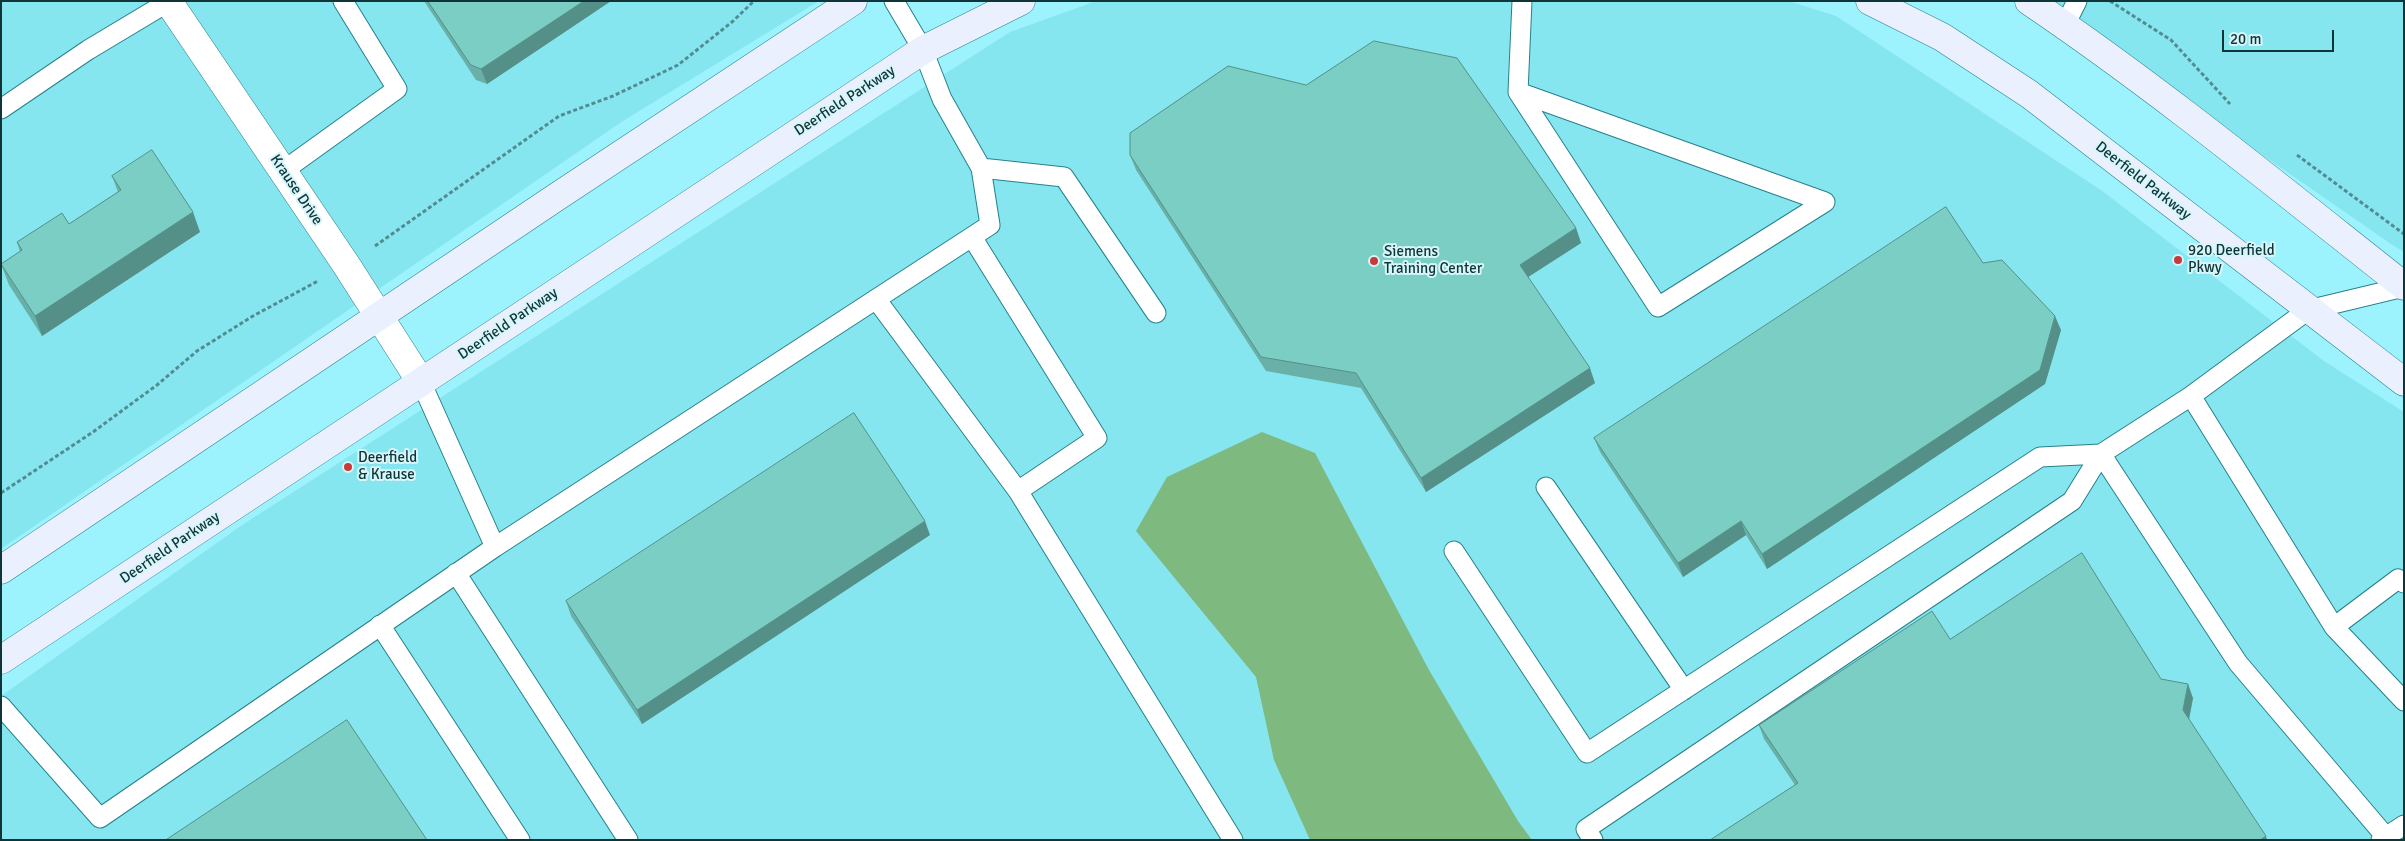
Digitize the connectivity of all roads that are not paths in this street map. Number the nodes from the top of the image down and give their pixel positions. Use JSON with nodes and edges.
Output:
{"nodes":[{"id":1,"x":343,"y":1,"type":"edge"},
{"id":2,"x":853,"y":1,"type":"edge"},
{"id":3,"x":894,"y":1,"type":"edge"},
{"id":4,"x":1021,"y":1,"type":"edge"},
{"id":5,"x":1522,"y":1,"type":"edge"},
{"id":6,"x":1870,"y":1,"type":"edge"},
{"id":7,"x":2029,"y":1,"type":"edge"},
{"id":8,"x":2077,"y":1,"type":"edge"},
{"id":9,"x":168,"y":2,"type":"edge"},
{"id":10,"x":2065,"y":25,"type":"junction"},
{"id":11,"x":923,"y":50,"type":"junction"},
{"id":12,"x":1518,"y":92,"type":"junction"},
{"id":13,"x":1,"y":109,"type":"edge"},
{"id":14,"x":981,"y":168,"type":"junction"},
{"id":15,"x":283,"y":171,"type":"junction"},
{"id":16,"x":972,"y":237,"type":"junction"},
{"id":17,"x":2404,"y":286,"type":"edge"},
{"id":18,"x":876,"y":299,"type":"junction"},
{"id":19,"x":2308,"y":310,"type":"junction"},
{"id":20,"x":1156,"y":313,"type":"dead end"},
{"id":21,"x":379,"y":316,"type":"junction"},
{"id":22,"x":421,"y":382,"type":"junction"},
{"id":23,"x":2404,"y":382,"type":"edge"},
{"id":24,"x":2190,"y":396,"type":"junction"},
{"id":25,"x":2101,"y":454,"type":"junction"},
{"id":26,"x":1546,"y":487,"type":"dead end"},
{"id":27,"x":1018,"y":491,"type":"junction"},
{"id":28,"x":495,"y":547,"type":"junction"},
{"id":29,"x":1454,"y":551,"type":"dead end"},
{"id":30,"x":1,"y":570,"type":"edge"},
{"id":31,"x":456,"y":574,"type":"junction"},
{"id":32,"x":2404,"y":583,"type":"edge"},
{"id":33,"x":380,"y":626,"type":"junction"},
{"id":34,"x":2334,"y":627,"type":"junction"},
{"id":35,"x":1,"y":660,"type":"edge"},
{"id":36,"x":1684,"y":690,"type":"junction"},
{"id":37,"x":2404,"y":701,"type":"edge"},
{"id":38,"x":1,"y":706,"type":"edge"},
{"id":39,"x":2404,"y":825,"type":"edge"},
{"id":40,"x":2384,"y":838,"type":"edge"},
{"id":41,"x":520,"y":840,"type":"edge"},
{"id":42,"x":628,"y":840,"type":"edge"},
{"id":43,"x":1233,"y":840,"type":"edge"},
{"id":44,"x":1593,"y":840,"type":"edge"}],
"edges":[{"from":1,"to":15,"type":"lane"},
{"from":2,"to":21,"type":"main road"},
{"from":3,"to":11,"type":"lane"},
{"from":4,"to":11,"type":"main road","name":"Deerfield Parkway"},
{"from":5,"to":12,"type":"lane"},
{"from":6,"to":19,"type":"main road","name":"Deerfield Parkway"},
{"from":7,"to":10,"type":"main road"},
{"from":8,"to":10,"type":"lane"},
{"from":9,"to":13,"type":"lane"},
{"from":9,"to":15,"type":"street","name":"Krause Drive"},
{"from":10,"to":17,"type":"main road"},
{"from":11,"to":14,"type":"lane"},
{"from":11,"to":22,"type":"main road","name":"Deerfield Parkway"},
{"from":12,"to":12,"type":"lane"},
{"from":14,"to":16,"type":"lane"},
{"from":14,"to":20,"type":"lane"},
{"from":15,"to":21,"type":"street","name":"Krause Drive"},
{"from":16,"to":18,"type":"lane"},
{"from":16,"to":27,"type":"lane"},
{"from":17,"to":19,"type":"lane"},
{"from":18,"to":27,"type":"lane"},
{"from":18,"to":28,"type":"lane"},
{"from":19,"to":23,"type":"main road","name":"Deerfield Parkway"},
{"from":19,"to":24,"type":"lane"},
{"from":21,"to":22,"type":"street","name":"Krause Drive"},
{"from":21,"to":30,"type":"main road"},
{"from":22,"to":28,"type":"lane"},
{"from":22,"to":35,"type":"main road","name":"Deerfield Parkway"},
{"from":24,"to":25,"type":"lane"},
{"from":24,"to":34,"type":"lane"},
{"from":25,"to":36,"type":"lane"},
{"from":25,"to":40,"type":"lane"},
{"from":25,"to":44,"type":"lane"},
{"from":26,"to":36,"type":"lane"},
{"from":27,"to":43,"type":"lane"},
{"from":28,"to":31,"type":"lane"},
{"from":29,"to":36,"type":"lane"},
{"from":31,"to":33,"type":"lane"},
{"from":31,"to":42,"type":"lane"},
{"from":32,"to":34,"type":"lane"},
{"from":33,"to":38,"type":"lane"},
{"from":33,"to":41,"type":"lane"},
{"from":34,"to":37,"type":"lane"},
{"from":39,"to":40,"type":"lane"}]}
